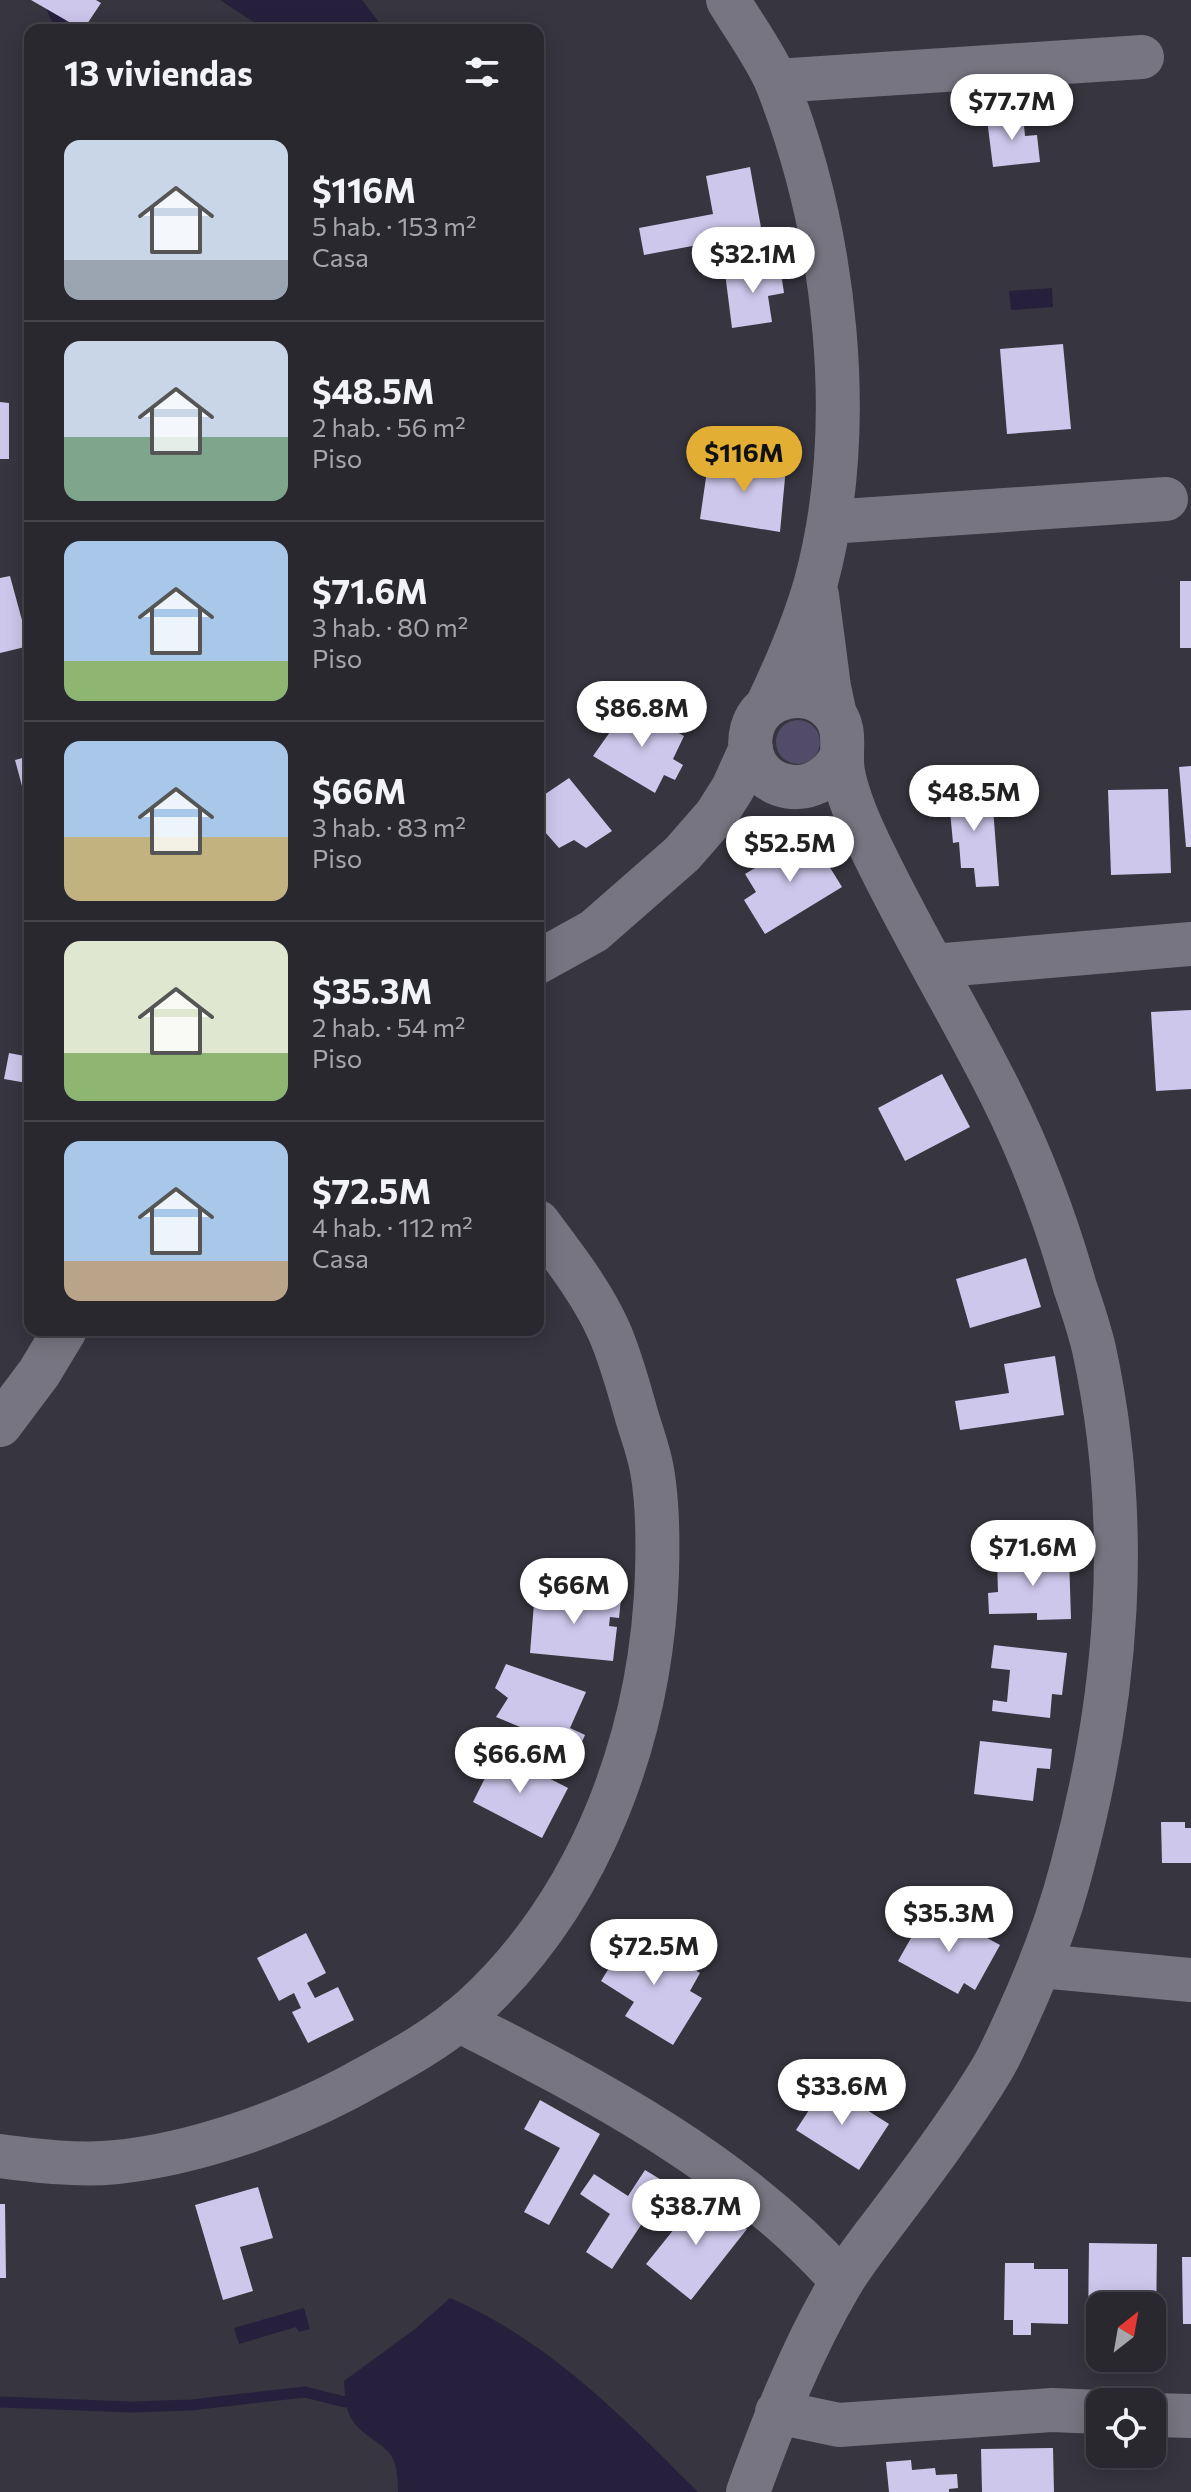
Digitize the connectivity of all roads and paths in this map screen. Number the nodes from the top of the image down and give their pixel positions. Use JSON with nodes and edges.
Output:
{"nodes":[{"id":1,"x":728,"y":0,"type":"edge"},
{"id":2,"x":1142,"y":57,"type":"dead end"},
{"id":3,"x":776,"y":81,"type":"junction"},
{"id":4,"x":1166,"y":499,"type":"dead end"},
{"id":5,"x":829,"y":522,"type":"junction"},
{"id":6,"x":816,"y":581,"type":"junction"},
{"id":7,"x":767,"y":706,"type":"junction"},
{"id":8,"x":835,"y":715,"type":"junction"},
{"id":9,"x":751,"y":748,"type":"junction"},
{"id":10,"x":841,"y":758,"type":"junction"},
{"id":11,"x":793,"y":785,"type":"junction"},
{"id":12,"x":852,"y":808,"type":"junction"},
{"id":13,"x":716,"y":815,"type":"junction"},
{"id":14,"x":1191,"y":944,"type":"edge"},
{"id":15,"x":544,"y":959,"type":"edge"},
{"id":16,"x":933,"y":966,"type":"junction"},
{"id":17,"x":544,"y":1230,"type":"edge"},
{"id":18,"x":61,"y":1336,"type":"edge"},
{"id":19,"x":0,"y":1425,"type":"edge"},
{"id":20,"x":1041,"y":1966,"type":"junction"},
{"id":21,"x":1191,"y":1980,"type":"edge"},
{"id":22,"x":458,"y":2020,"type":"junction"},
{"id":23,"x":0,"y":2156,"type":"edge"},
{"id":24,"x":842,"y":2281,"type":"junction"},
{"id":25,"x":1086,"y":2411,"type":"edge"},
{"id":26,"x":777,"y":2412,"type":"junction"},
{"id":27,"x":1166,"y":2415,"type":"edge"},
{"id":28,"x":1191,"y":2416,"type":"edge"},
{"id":29,"x":748,"y":2492,"type":"edge"}],
"edges":[{"from":1,"to":3,"type":"street"},
{"from":2,"to":3,"type":"street"},
{"from":3,"to":5,"type":"street"},
{"from":4,"to":5,"type":"street"},
{"from":5,"to":6,"type":"street"},
{"from":6,"to":7,"type":"street"},
{"from":6,"to":8,"type":"street"},
{"from":7,"to":8,"type":"street"},
{"from":7,"to":9,"type":"street"},
{"from":8,"to":10,"type":"street"},
{"from":9,"to":11,"type":"street"},
{"from":9,"to":13,"type":"street"},
{"from":10,"to":11,"type":"street"},
{"from":10,"to":12,"type":"street"},
{"from":11,"to":12,"type":"street"},
{"from":11,"to":13,"type":"street"},
{"from":12,"to":16,"type":"street"},
{"from":13,"to":15,"type":"street"},
{"from":14,"to":16,"type":"street"},
{"from":16,"to":20,"type":"street"},
{"from":17,"to":22,"type":"street"},
{"from":18,"to":19,"type":"street"},
{"from":20,"to":21,"type":"street"},
{"from":20,"to":24,"type":"street"},
{"from":22,"to":23,"type":"street"},
{"from":22,"to":24,"type":"street"},
{"from":24,"to":26,"type":"street"},
{"from":25,"to":26,"type":"street"},
{"from":26,"to":29,"type":"street"},
{"from":27,"to":28,"type":"street"}]}
